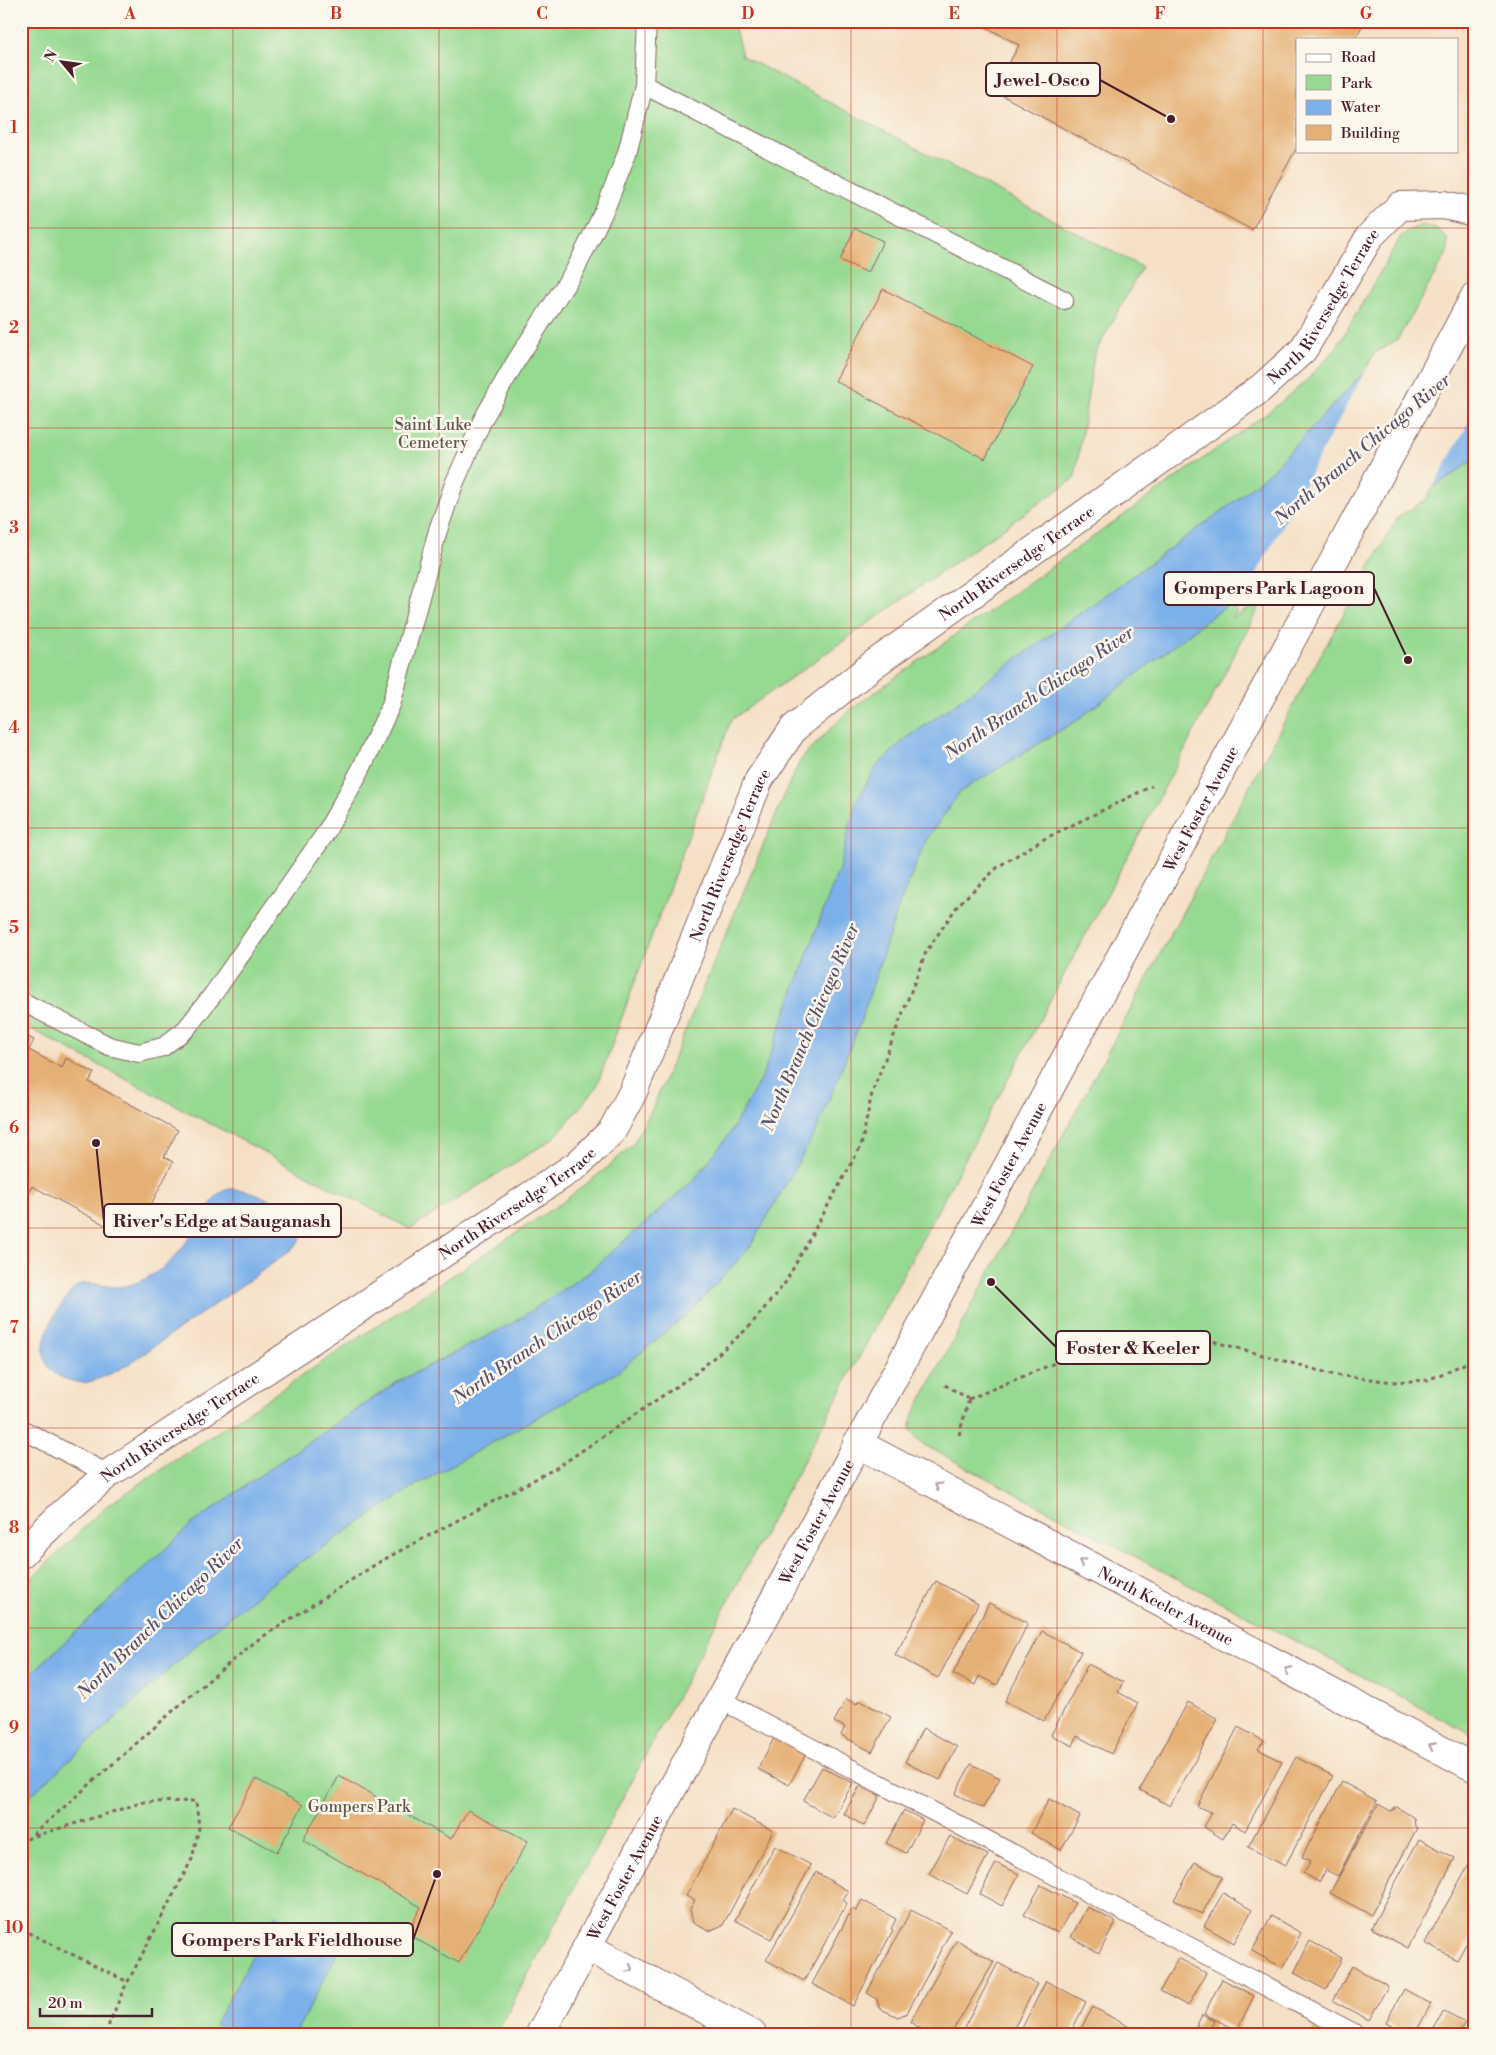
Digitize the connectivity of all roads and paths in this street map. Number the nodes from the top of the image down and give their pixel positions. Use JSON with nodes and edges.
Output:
{"nodes":[{"id":1,"x":647,"y":21,"type":"edge"},
{"id":2,"x":644,"y":85,"type":"junction"},
{"id":3,"x":1475,"y":212,"type":"edge"},
{"id":4,"x":1475,"y":296,"type":"edge"},
{"id":5,"x":1064,"y":300,"type":"dead end"},
{"id":6,"x":1152,"y":786,"type":"dead end"},
{"id":7,"x":21,"y":1001,"type":"edge"},
{"id":8,"x":1475,"y":1359,"type":"edge"},
{"id":9,"x":945,"y":1385,"type":"dead end"},
{"id":10,"x":969,"y":1399,"type":"junction"},
{"id":11,"x":21,"y":1429,"type":"edge"},
{"id":12,"x":959,"y":1435,"type":"dead end"},
{"id":13,"x":857,"y":1443,"type":"junction"},
{"id":14,"x":108,"y":1474,"type":"junction"},
{"id":15,"x":21,"y":1554,"type":"edge"},
{"id":16,"x":719,"y":1699,"type":"junction"},
{"id":17,"x":1475,"y":1768,"type":"edge"},
{"id":18,"x":32,"y":1837,"type":"junction"},
{"id":19,"x":21,"y":1845,"type":"edge"},
{"id":20,"x":21,"y":1929,"type":"edge"},
{"id":21,"x":587,"y":1946,"type":"junction"},
{"id":22,"x":128,"y":1982,"type":"junction"},
{"id":23,"x":108,"y":2034,"type":"edge"},
{"id":24,"x":540,"y":2034,"type":"edge"},
{"id":25,"x":752,"y":2034,"type":"edge"},
{"id":26,"x":1356,"y":2034,"type":"edge"}],
"edges":[{"from":1,"to":2,"type":"lane"},
{"from":2,"to":5,"type":"lane"},
{"from":2,"to":7,"type":"lane"},
{"from":3,"to":14,"type":"street","name":"North Riversedge Terrace"},
{"from":4,"to":13,"type":"street","name":"West Foster Avenue"},
{"from":6,"to":18,"type":"path"},
{"from":8,"to":10,"type":"path"},
{"from":9,"to":10,"type":"path"},
{"from":10,"to":12,"type":"path"},
{"from":11,"to":14,"type":"lane"},
{"from":13,"to":16,"type":"street","name":"West Foster Avenue"},
{"from":17,"to":13,"type":"street","name":"North Keeler Avenue","one_way":true},
{"from":14,"to":15,"type":"street","name":"North Riversedge Terrace"},
{"from":16,"to":21,"type":"street","name":"West Foster Avenue"},
{"from":16,"to":26,"type":"lane"},
{"from":18,"to":19,"type":"path"},
{"from":18,"to":22,"type":"path"},
{"from":20,"to":22,"type":"path"},
{"from":21,"to":24,"type":"street","name":"West Foster Avenue"},
{"from":21,"to":25,"type":"street","one_way":true},
{"from":22,"to":23,"type":"path"}]}
